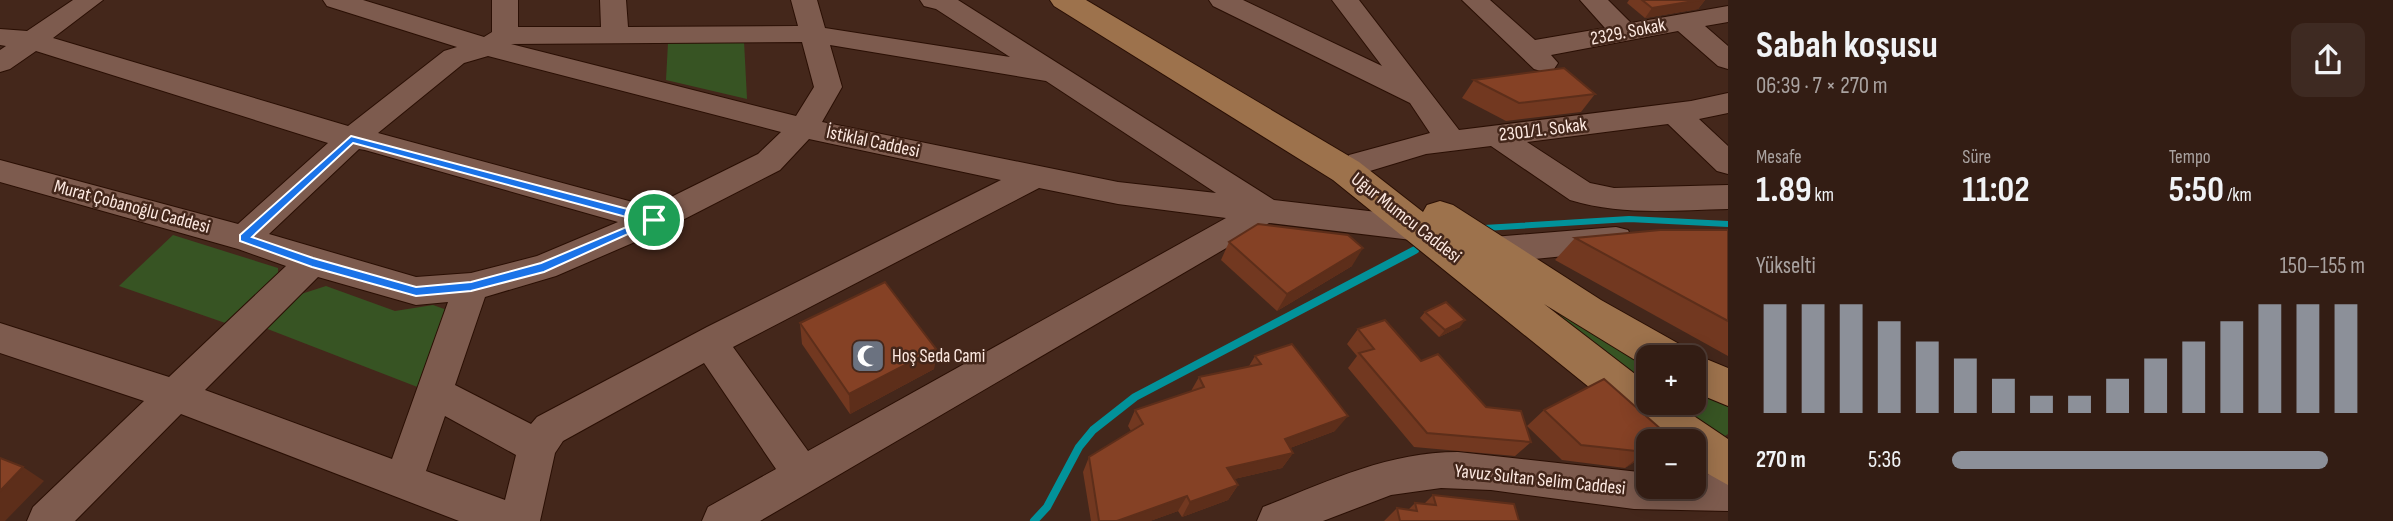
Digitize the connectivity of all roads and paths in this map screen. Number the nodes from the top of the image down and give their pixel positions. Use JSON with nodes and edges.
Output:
{"nodes":[{"id":1,"x":90,"y":0,"type":"edge"},
{"id":2,"x":336,"y":0,"type":"edge"},
{"id":3,"x":505,"y":0,"type":"edge"},
{"id":4,"x":612,"y":0,"type":"edge"},
{"id":5,"x":804,"y":0,"type":"edge"},
{"id":6,"x":933,"y":0,"type":"edge"},
{"id":7,"x":1065,"y":0,"type":"edge"},
{"id":8,"x":1087,"y":0,"type":"edge"},
{"id":9,"x":1222,"y":0,"type":"edge"},
{"id":10,"x":1345,"y":0,"type":"edge"},
{"id":11,"x":1475,"y":0,"type":"edge"},
{"id":12,"x":1593,"y":0,"type":"edge"},
{"id":13,"x":1728,"y":14,"type":"edge"},
{"id":14,"x":1682,"y":21,"type":"junction"},
{"id":15,"x":1624,"y":32,"type":"junction"},
{"id":16,"x":812,"y":34,"type":"junction"},
{"id":17,"x":615,"y":35,"type":"junction"},
{"id":18,"x":0,"y":37,"type":"edge"},
{"id":19,"x":30,"y":40,"type":"junction"},
{"id":20,"x":496,"y":42,"type":"junction"},
{"id":21,"x":1529,"y":50,"type":"junction"},
{"id":22,"x":1728,"y":60,"type":"edge"},
{"id":23,"x":0,"y":63,"type":"edge"},
{"id":24,"x":1059,"y":74,"type":"junction"},
{"id":25,"x":1560,"y":76,"type":"edge"},
{"id":26,"x":1581,"y":94,"type":"edge"},
{"id":27,"x":1420,"y":96,"type":"junction"},
{"id":28,"x":1728,"y":103,"type":"edge"},
{"id":29,"x":1683,"y":112,"type":"junction"},
{"id":30,"x":1728,"y":118,"type":"edge"},
{"id":31,"x":1613,"y":121,"type":"junction"},
{"id":32,"x":803,"y":128,"type":"junction"},
{"id":33,"x":1497,"y":136,"type":"junction"},
{"id":34,"x":351,"y":139,"type":"junction"},
{"id":35,"x":1451,"y":141,"type":"junction"},
{"id":36,"x":1360,"y":163,"type":"junction"},
{"id":37,"x":1728,"y":163,"type":"edge"},
{"id":38,"x":0,"y":171,"type":"edge"},
{"id":39,"x":1036,"y":176,"type":"junction"},
{"id":40,"x":1728,"y":197,"type":"edge"},
{"id":41,"x":1266,"y":210,"type":"junction"},
{"id":42,"x":654,"y":220,"type":"junction"},
{"id":43,"x":1420,"y":229,"type":"junction"},
{"id":44,"x":1650,"y":236,"type":"edge"},
{"id":45,"x":244,"y":238,"type":"junction"},
{"id":46,"x":1493,"y":250,"type":"junction"},
{"id":47,"x":312,"y":262,"type":"junction"},
{"id":48,"x":471,"y":287,"type":"junction"},
{"id":49,"x":0,"y":338,"type":"edge"},
{"id":50,"x":710,"y":342,"type":"junction"},
{"id":51,"x":1645,"y":345,"type":"edge"},
{"id":52,"x":1706,"y":378,"type":"edge"},
{"id":53,"x":1728,"y":388,"type":"edge"},
{"id":54,"x":436,"y":393,"type":"junction"},
{"id":55,"x":174,"y":395,"type":"junction"},
{"id":56,"x":537,"y":447,"type":"junction"},
{"id":57,"x":1728,"y":464,"type":"edge"},
{"id":58,"x":802,"y":475,"type":"junction"},
{"id":59,"x":404,"y":480,"type":"junction"},
{"id":60,"x":1728,"y":492,"type":"edge"},
{"id":61,"x":47,"y":521,"type":"edge"},
{"id":62,"x":509,"y":521,"type":"edge"},
{"id":63,"x":520,"y":521,"type":"edge"},
{"id":64,"x":722,"y":521,"type":"edge"},
{"id":65,"x":1277,"y":521,"type":"edge"}],
"edges":[{"from":1,"to":19,"type":"street"},
{"from":2,"to":20,"type":"street","name":"İstiklal Caddesi"},
{"from":3,"to":20,"type":"street"},
{"from":4,"to":17,"type":"street"},
{"from":5,"to":16,"type":"street","name":"Murat Çobanoğlu Caddesi"},
{"from":6,"to":24,"type":"street"},
{"from":7,"to":43,"type":"main road","name":"Uğur Mumcu Caddesi"},
{"from":8,"to":36,"type":"main road","name":"Uğur Mumcu Caddesi"},
{"from":9,"to":27,"type":"street"},
{"from":10,"to":27,"type":"street"},
{"from":11,"to":21,"type":"street"},
{"from":12,"to":15,"type":"street"},
{"from":13,"to":14,"type":"street","name":"2329. Sokak"},
{"from":14,"to":15,"type":"street","name":"2329. Sokak"},
{"from":14,"to":22,"type":"street"},
{"from":15,"to":21,"type":"street","name":"2329. Sokak"},
{"from":16,"to":17,"type":"street"},
{"from":16,"to":24,"type":"street"},
{"from":16,"to":32,"type":"street","name":"Murat Çobanoğlu Caddesi"},
{"from":17,"to":20,"type":"street"},
{"from":18,"to":19,"type":"street"},
{"from":19,"to":23,"type":"street"},
{"from":19,"to":34,"type":"street"},
{"from":20,"to":32,"type":"street","name":"İstiklal Caddesi"},
{"from":20,"to":34,"type":"street"},
{"from":21,"to":25,"type":"street"},
{"from":24,"to":41,"type":"street"},
{"from":26,"to":31,"type":"street"},
{"from":27,"to":35,"type":"street"},
{"from":28,"to":29,"type":"street","name":"2301/1. Sokak"},
{"from":29,"to":30,"type":"street"},
{"from":29,"to":31,"type":"street","name":"2301/1. Sokak"},
{"from":29,"to":37,"type":"street"},
{"from":31,"to":33,"type":"street","name":"2301/1. Sokak"},
{"from":32,"to":39,"type":"street","name":"İstiklal Caddesi"},
{"from":32,"to":42,"type":"street","name":"Murat Çobanoğlu Caddesi"},
{"from":33,"to":35,"type":"street","name":"2301/1. Sokak"},
{"from":33,"to":40,"type":"street"},
{"from":34,"to":42,"type":"street"},
{"from":34,"to":45,"type":"street"},
{"from":35,"to":36,"type":"street","name":"2301/1. Sokak"},
{"from":36,"to":46,"type":"main road","name":"Uğur Mumcu Caddesi"},
{"from":38,"to":45,"type":"street","name":"Murat Çobanoğlu Caddesi"},
{"from":39,"to":41,"type":"street","name":"İstiklal Caddesi"},
{"from":39,"to":50,"type":"street"},
{"from":41,"to":43,"type":"street","name":"İstiklal Caddesi"},
{"from":41,"to":58,"type":"street"},
{"from":42,"to":48,"type":"street","name":"Murat Çobanoğlu Caddesi"},
{"from":43,"to":57,"type":"main road","name":"Uğur Mumcu Caddesi"},
{"from":44,"to":46,"type":"street"},
{"from":45,"to":47,"type":"street","name":"Murat Çobanoğlu Caddesi"},
{"from":46,"to":51,"type":"main road","name":"Uğur Mumcu Caddesi"},
{"from":47,"to":48,"type":"street","name":"Murat Çobanoğlu Caddesi"},
{"from":47,"to":55,"type":"street"},
{"from":48,"to":54,"type":"street"},
{"from":49,"to":55,"type":"street"},
{"from":50,"to":56,"type":"street"},
{"from":50,"to":58,"type":"street"},
{"from":52,"to":53,"type":"main road"},
{"from":54,"to":56,"type":"street"},
{"from":54,"to":59,"type":"street"},
{"from":55,"to":59,"type":"street"},
{"from":55,"to":61,"type":"street"},
{"from":56,"to":63,"type":"street"},
{"from":58,"to":64,"type":"street"},
{"from":59,"to":62,"type":"street"},
{"from":60,"to":65,"type":"street","name":"Yavuz Sultan Selim Caddesi"}]}
